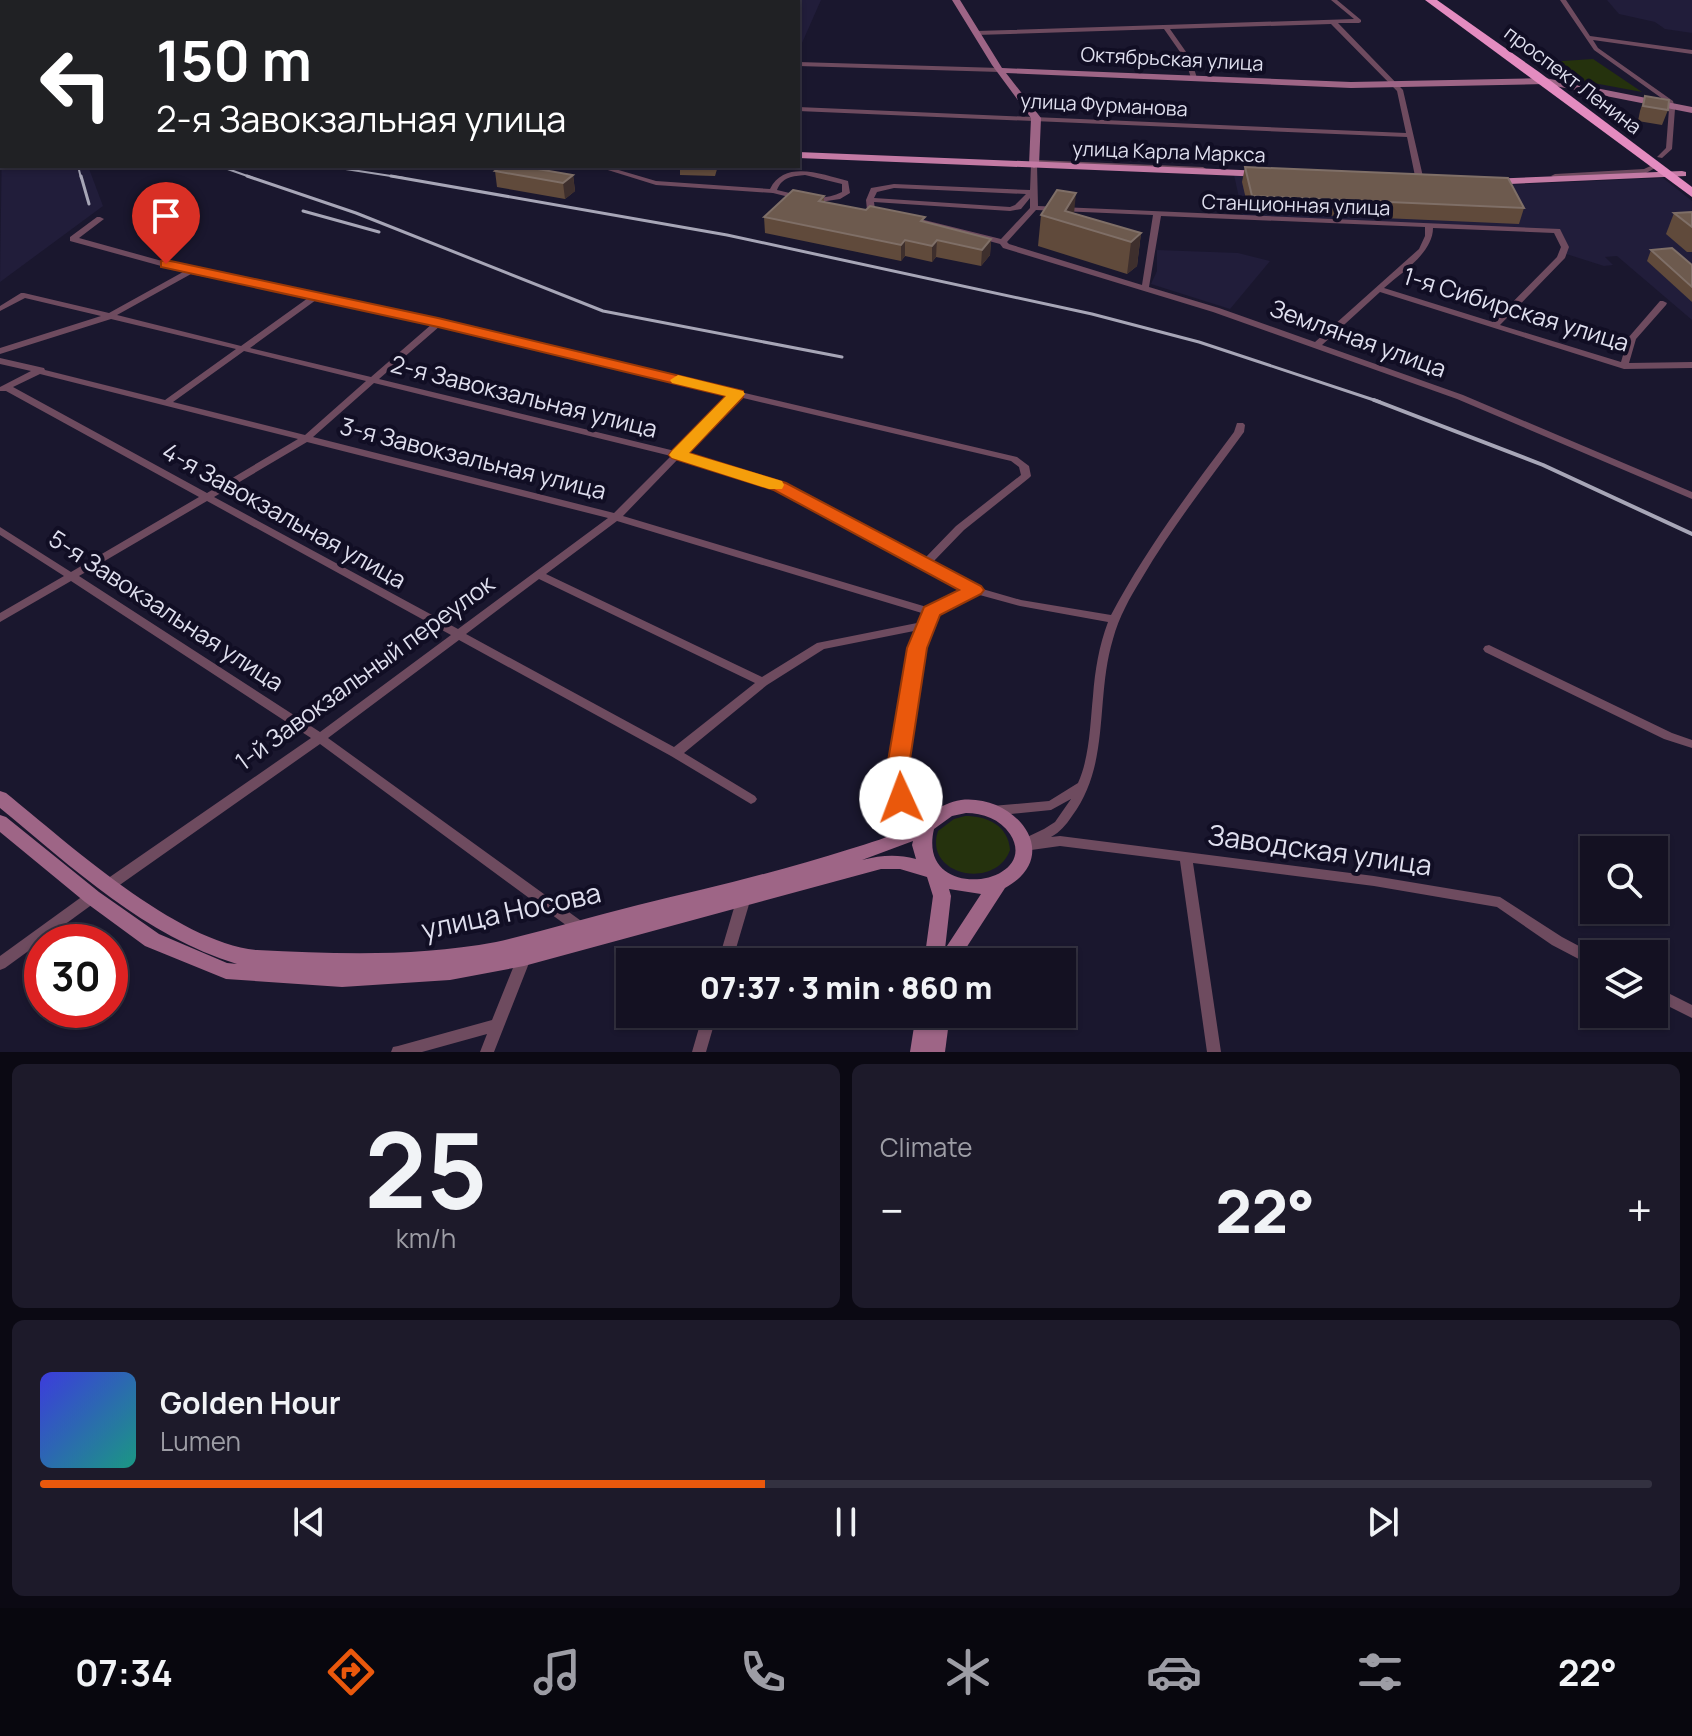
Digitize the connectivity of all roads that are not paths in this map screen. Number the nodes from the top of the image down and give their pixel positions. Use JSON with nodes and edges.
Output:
{"nodes":[{"id":1,"x":956,"y":0,"type":"edge"},
{"id":2,"x":1334,"y":0,"type":"edge"},
{"id":3,"x":1430,"y":0,"type":"edge"},
{"id":4,"x":1443,"y":0,"type":"edge"},
{"id":5,"x":1563,"y":0,"type":"edge"},
{"id":6,"x":1333,"y":22,"type":"junction"},
{"id":7,"x":1166,"y":27,"type":"junction"},
{"id":8,"x":976,"y":33,"type":"junction"},
{"id":9,"x":1587,"y":37,"type":"junction"},
{"id":10,"x":1692,"y":52,"type":"edge"},
{"id":11,"x":800,"y":64,"type":"edge"},
{"id":12,"x":1000,"y":70,"type":"junction"},
{"id":13,"x":1194,"y":78,"type":"junction"},
{"id":14,"x":1545,"y":81,"type":"junction"},
{"id":15,"x":1397,"y":86,"type":"junction"},
{"id":16,"x":1566,"y":86,"type":"junction"},
{"id":17,"x":1672,"y":106,"type":"junction"},
{"id":18,"x":800,"y":109,"type":"edge"},
{"id":19,"x":1692,"y":110,"type":"edge"},
{"id":20,"x":1036,"y":118,"type":"junction"},
{"id":21,"x":1409,"y":135,"type":"junction"},
{"id":22,"x":800,"y":153,"type":"edge"},
{"id":23,"x":1658,"y":161,"type":"junction"},
{"id":24,"x":1035,"y":163,"type":"junction"},
{"id":25,"x":606,"y":168,"type":"edge"},
{"id":26,"x":1271,"y":173,"type":"edge"},
{"id":27,"x":1681,"y":177,"type":"edge"},
{"id":28,"x":1405,"y":179,"type":"edge"},
{"id":29,"x":1420,"y":179,"type":"junction"},
{"id":30,"x":1434,"y":180,"type":"edge"},
{"id":31,"x":1476,"y":180,"type":"joint"},
{"id":32,"x":773,"y":191,"type":"junction"},
{"id":33,"x":1032,"y":192,"type":"junction"},
{"id":34,"x":1692,"y":193,"type":"edge"},
{"id":35,"x":870,"y":200,"type":"junction"},
{"id":36,"x":1034,"y":208,"type":"junction"},
{"id":37,"x":1010,"y":209,"type":"junction"},
{"id":38,"x":886,"y":214,"type":"edge"},
{"id":39,"x":1157,"y":215,"type":"junction"},
{"id":40,"x":897,"y":216,"type":"edge"},
{"id":41,"x":100,"y":219,"type":"dead end"},
{"id":42,"x":1429,"y":226,"type":"junction"},
{"id":43,"x":1017,"y":228,"type":"junction"},
{"id":44,"x":1003,"y":242,"type":"junction"},
{"id":45,"x":190,"y":271,"type":"junction"},
{"id":46,"x":1145,"y":289,"type":"junction"},
{"id":47,"x":1378,"y":289,"type":"junction"},
{"id":48,"x":315,"y":297,"type":"junction"},
{"id":49,"x":1663,"y":303,"type":"dead end"},
{"id":50,"x":0,"y":309,"type":"edge"},
{"id":51,"x":108,"y":317,"type":"junction"},
{"id":52,"x":438,"y":323,"type":"junction"},
{"id":53,"x":1494,"y":326,"type":"junction"},
{"id":54,"x":1317,"y":345,"type":"junction"},
{"id":55,"x":242,"y":349,"type":"junction"},
{"id":56,"x":0,"y":351,"type":"edge"},
{"id":57,"x":0,"y":361,"type":"edge"},
{"id":58,"x":1692,"y":365,"type":"edge"},
{"id":59,"x":1624,"y":366,"type":"junction"},
{"id":60,"x":41,"y":370,"type":"junction"},
{"id":61,"x":372,"y":381,"type":"junction"},
{"id":62,"x":3,"y":389,"type":"edge"},
{"id":63,"x":737,"y":394,"type":"junction"},
{"id":64,"x":168,"y":402,"type":"junction"},
{"id":65,"x":1240,"y":425,"type":"dead end"},
{"id":66,"x":307,"y":438,"type":"junction"},
{"id":67,"x":678,"y":455,"type":"junction"},
{"id":68,"x":205,"y":495,"type":"junction"},
{"id":69,"x":1692,"y":496,"type":"edge"},
{"id":70,"x":616,"y":517,"type":"junction"},
{"id":71,"x":0,"y":530,"type":"edge"},
{"id":72,"x":925,"y":564,"type":"junction"},
{"id":73,"x":539,"y":575,"type":"junction"},
{"id":74,"x":74,"y":576,"type":"junction"},
{"id":75,"x":975,"y":590,"type":"junction"},
{"id":76,"x":931,"y":612,"type":"junction"},
{"id":77,"x":0,"y":618,"type":"edge"},
{"id":78,"x":1114,"y":619,"type":"junction"},
{"id":79,"x":926,"y":625,"type":"junction"},
{"id":80,"x":459,"y":636,"type":"junction"},
{"id":81,"x":1489,"y":649,"type":"dead end"},
{"id":82,"x":763,"y":682,"type":"junction"},
{"id":83,"x":320,"y":738,"type":"junction"},
{"id":84,"x":1692,"y":744,"type":"edge"},
{"id":85,"x":675,"y":753,"type":"junction"},
{"id":86,"x":1088,"y":783,"type":"junction"},
{"id":87,"x":0,"y":798,"type":"edge"},
{"id":88,"x":751,"y":799,"type":"dead end"},
{"id":89,"x":992,"y":811,"type":"junction"},
{"id":90,"x":0,"y":822,"type":"edge"},
{"id":91,"x":928,"y":824,"type":"junction"},
{"id":92,"x":1024,"y":846,"type":"junction"},
{"id":93,"x":1186,"y":858,"type":"junction"},
{"id":94,"x":933,"y":872,"type":"junction"},
{"id":95,"x":998,"y":884,"type":"junction"},
{"id":96,"x":109,"y":885,"type":"junction"},
{"id":97,"x":739,"y":895,"type":"junction"},
{"id":98,"x":92,"y":897,"type":"junction"},
{"id":99,"x":579,"y":927,"type":"junction"},
{"id":100,"x":728,"y":948,"type":"edge"},
{"id":101,"x":936,"y":948,"type":"edge"},
{"id":102,"x":956,"y":948,"type":"edge"},
{"id":103,"x":523,"y":950,"type":"junction"},
{"id":104,"x":1580,"y":953,"type":"edge"},
{"id":105,"x":0,"y":964,"type":"edge"},
{"id":106,"x":1668,"y":999,"type":"edge"},
{"id":107,"x":1692,"y":1012,"type":"edge"},
{"id":108,"x":498,"y":1025,"type":"junction"},
{"id":109,"x":706,"y":1028,"type":"edge"},
{"id":110,"x":924,"y":1028,"type":"edge"},
{"id":111,"x":938,"y":1028,"type":"edge"},
{"id":112,"x":398,"y":1052,"type":"edge"},
{"id":113,"x":487,"y":1052,"type":"edge"},
{"id":114,"x":699,"y":1052,"type":"edge"},
{"id":115,"x":920,"y":1052,"type":"edge"},
{"id":116,"x":935,"y":1052,"type":"edge"},
{"id":117,"x":1214,"y":1052,"type":"edge"}],
"edges":[{"from":1,"to":8,"type":"main road"},
{"from":2,"to":6,"type":"street"},
{"from":3,"to":14,"type":"highway","name":"проспект Ленина"},
{"from":4,"to":16,"type":"highway","name":"проспект Ленина"},
{"from":5,"to":9,"type":"street"},
{"from":6,"to":7,"type":"street"},
{"from":6,"to":15,"type":"street"},
{"from":7,"to":8,"type":"street"},
{"from":7,"to":13,"type":"street"},
{"from":8,"to":12,"type":"main road"},
{"from":9,"to":10,"type":"street"},
{"from":9,"to":17,"type":"street"},
{"from":11,"to":12,"type":"street","name":"Октябрьская улица"},
{"from":12,"to":13,"type":"main road","name":"Октябрьская улица"},
{"from":12,"to":20,"type":"main road"},
{"from":13,"to":15,"type":"main road","name":"Октябрьская улица"},
{"from":14,"to":15,"type":"main road","name":"Октябрьская улица"},
{"from":14,"to":16,"type":"main road","name":"Октябрьская улица"},
{"from":14,"to":23,"type":"highway","name":"проспект Ленина"},
{"from":15,"to":21,"type":"street"},
{"from":16,"to":17,"type":"main road","name":"Октябрьская улица"},
{"from":16,"to":23,"type":"highway","name":"проспект Ленина"},
{"from":17,"to":19,"type":"main road","name":"Октябрьская улица"},
{"from":17,"to":23,"type":"street"},
{"from":18,"to":20,"type":"street","name":"улица Фурманова"},
{"from":20,"to":21,"type":"street","name":"улица Фурманова"},
{"from":20,"to":24,"type":"main road"},
{"from":21,"to":29,"type":"street"},
{"from":22,"to":24,"type":"main road","name":"улица Карла Маркса"},
{"from":23,"to":27,"type":"highway","name":"проспект Ленина"},
{"from":23,"to":31,"type":"street"},
{"from":24,"to":26,"type":"main road","name":"улица Карла Маркса"},
{"from":24,"to":33,"type":"street"},
{"from":25,"to":32,"type":"street"},
{"from":27,"to":31,"type":"main road"},
{"from":27,"to":34,"type":"highway","name":"проспект Ленина"},
{"from":28,"to":29,"type":"main road"},
{"from":29,"to":30,"type":"main road"},
{"from":32,"to":32,"type":"street"},
{"from":33,"to":35,"type":"street"},
{"from":33,"to":36,"type":"street"},
{"from":33,"to":37,"type":"street"},
{"from":35,"to":37,"type":"street"},
{"from":35,"to":38,"type":"street"},
{"from":36,"to":39,"type":"street","name":"Станционная улица"},
{"from":36,"to":43,"type":"street"},
{"from":37,"to":43,"type":"street"},
{"from":39,"to":42,"type":"street","name":"Станционная улица"},
{"from":39,"to":46,"type":"street"},
{"from":40,"to":44,"type":"street","name":"Земляная улица"},
{"from":41,"to":45,"type":"street"},
{"from":42,"to":47,"type":"street"},
{"from":42,"to":53,"type":"street","name":"Станционная улица"},
{"from":43,"to":44,"type":"street"},
{"from":44,"to":46,"type":"street","name":"Земляная улица"},
{"from":45,"to":48,"type":"street"},
{"from":45,"to":51,"type":"street"},
{"from":46,"to":54,"type":"street","name":"Земляная улица"},
{"from":47,"to":53,"type":"street","name":"1-я Сибирская улица"},
{"from":47,"to":54,"type":"street"},
{"from":48,"to":52,"type":"street"},
{"from":48,"to":55,"type":"street"},
{"from":49,"to":59,"type":"street"},
{"from":50,"to":51,"type":"street","name":"2-я Завокзальная улица"},
{"from":51,"to":55,"type":"street","name":"2-я Завокзальная улица"},
{"from":51,"to":56,"type":"street"},
{"from":52,"to":61,"type":"street"},
{"from":52,"to":63,"type":"street"},
{"from":53,"to":59,"type":"street","name":"1-я Сибирская улица"},
{"from":54,"to":69,"type":"street","name":"Земляная улица"},
{"from":55,"to":61,"type":"street","name":"2-я Завокзальная улица"},
{"from":55,"to":64,"type":"street"},
{"from":57,"to":60,"type":"street","name":"3-я Завокзальная улица"},
{"from":58,"to":59,"type":"street","name":"1-я Сибирская улица"},
{"from":60,"to":62,"type":"street"},
{"from":60,"to":64,"type":"street","name":"3-я Завокзальная улица"},
{"from":61,"to":66,"type":"street"},
{"from":61,"to":67,"type":"street","name":"2-я Завокзальная улица"},
{"from":62,"to":68,"type":"street","name":"4-я Завокзальная улица"},
{"from":63,"to":67,"type":"street","name":"1-й Завокзальный переулок"},
{"from":63,"to":72,"type":"street"},
{"from":64,"to":66,"type":"street","name":"3-я Завокзальная улица"},
{"from":65,"to":78,"type":"street"},
{"from":66,"to":68,"type":"street"},
{"from":66,"to":70,"type":"street","name":"3-я Завокзальная улица"},
{"from":67,"to":70,"type":"street","name":"1-й Завокзальный переулок"},
{"from":67,"to":72,"type":"street","name":"2-я Завокзальная улица"},
{"from":68,"to":74,"type":"street"},
{"from":68,"to":80,"type":"street","name":"4-я Завокзальная улица"},
{"from":70,"to":73,"type":"street","name":"1-й Завокзальный переулок"},
{"from":70,"to":76,"type":"street","name":"3-я Завокзальная улица"},
{"from":71,"to":74,"type":"street","name":"5-я Завокзальная улица"},
{"from":72,"to":75,"type":"street","name":"2-я Завокзальная улица"},
{"from":73,"to":80,"type":"street","name":"1-й Завокзальный переулок"},
{"from":73,"to":82,"type":"street"},
{"from":74,"to":77,"type":"street"},
{"from":74,"to":83,"type":"street","name":"5-я Завокзальная улица"},
{"from":75,"to":76,"type":"street"},
{"from":75,"to":78,"type":"street","name":"2-я Завокзальная улица"},
{"from":76,"to":79,"type":"street"},
{"from":78,"to":86,"type":"street"},
{"from":79,"to":82,"type":"street"},
{"from":79,"to":91,"type":"street"},
{"from":80,"to":83,"type":"street","name":"1-й Завокзальный переулок"},
{"from":80,"to":85,"type":"street","name":"4-я Завокзальная улица"},
{"from":81,"to":84,"type":"street"},
{"from":82,"to":85,"type":"street"},
{"from":83,"to":96,"type":"street","name":"1-й Завокзальный переулок"},
{"from":83,"to":99,"type":"street","name":"5-я Завокзальная улица"},
{"from":85,"to":88,"type":"street","name":"4-я Завокзальная улица"},
{"from":86,"to":89,"type":"street"},
{"from":86,"to":92,"type":"street"},
{"from":87,"to":96,"type":"main road","name":"улица Носова"},
{"from":89,"to":91,"type":"main road"},
{"from":89,"to":92,"type":"main road"},
{"from":90,"to":98,"type":"main road","name":"улица Носова"},
{"from":91,"to":94,"type":"main road"},
{"from":91,"to":97,"type":"main road","name":"улица Носова"},
{"from":92,"to":93,"type":"street","name":"Заводская улица"},
{"from":92,"to":95,"type":"main road"},
{"from":93,"to":104,"type":"street","name":"Заводская улица"},
{"from":93,"to":117,"type":"street"},
{"from":94,"to":95,"type":"main road"},
{"from":94,"to":97,"type":"main road","name":"улица Носова"},
{"from":94,"to":101,"type":"main road"},
{"from":95,"to":102,"type":"main road"},
{"from":96,"to":98,"type":"main road","name":"1-й Завокзальный переулок"},
{"from":96,"to":103,"type":"main road","name":"улица Носова"},
{"from":97,"to":99,"type":"main road","name":"улица Носова"},
{"from":97,"to":100,"type":"street"},
{"from":97,"to":103,"type":"main road","name":"улица Носова"},
{"from":98,"to":103,"type":"main road","name":"улица Носова"},
{"from":98,"to":105,"type":"street","name":"1-й Завокзальный переулок"},
{"from":99,"to":103,"type":"main road","name":"улица Носова"},
{"from":103,"to":108,"type":"street"},
{"from":106,"to":107,"type":"street"},
{"from":108,"to":112,"type":"street"},
{"from":108,"to":113,"type":"street"},
{"from":109,"to":114,"type":"street"},
{"from":110,"to":115,"type":"main road"},
{"from":111,"to":116,"type":"main road"}]}
